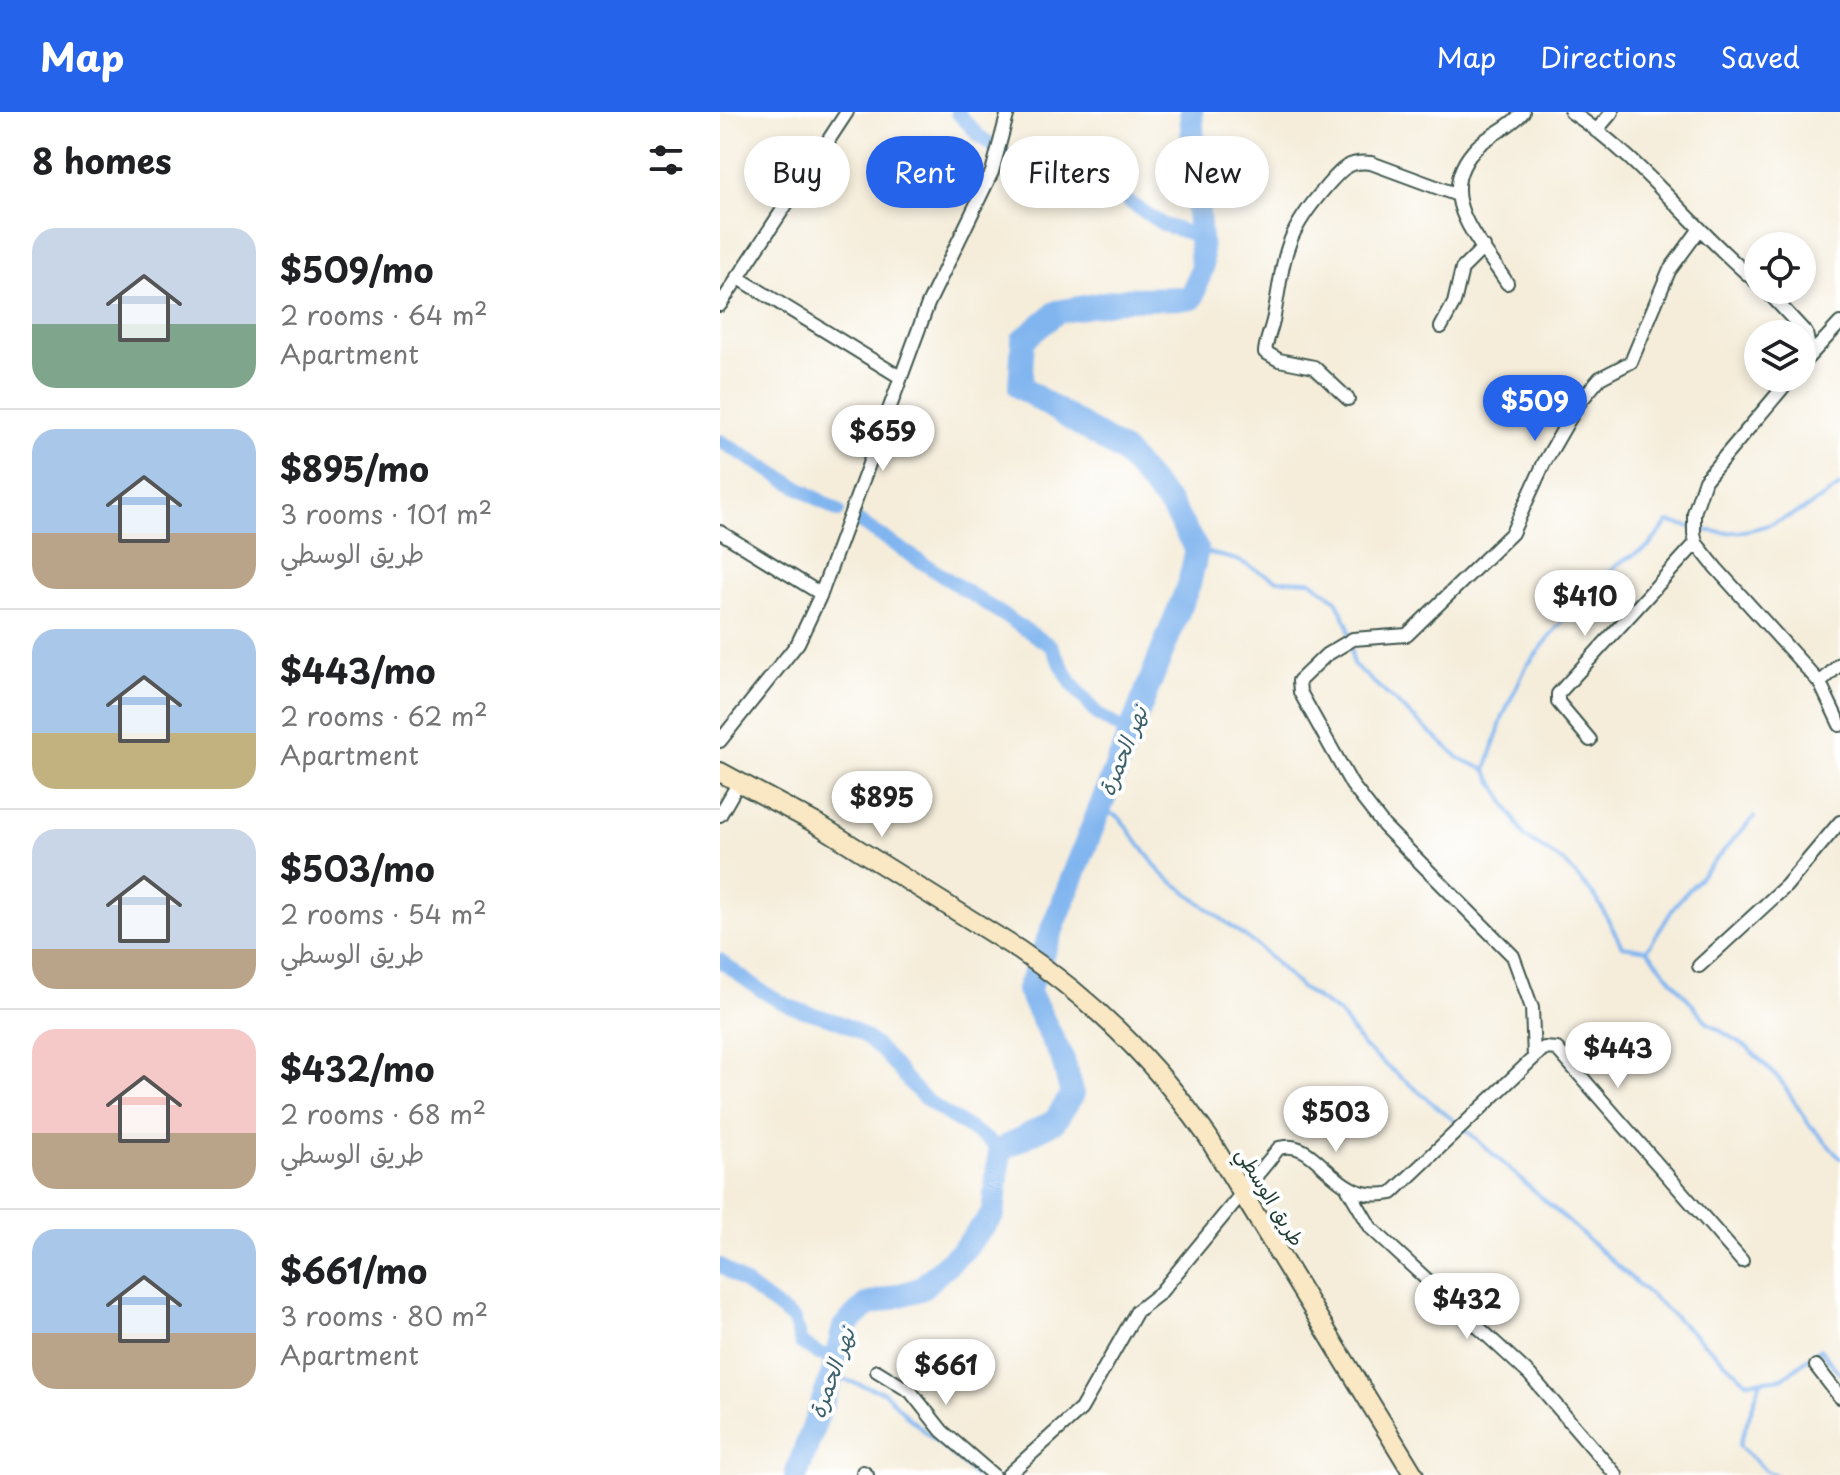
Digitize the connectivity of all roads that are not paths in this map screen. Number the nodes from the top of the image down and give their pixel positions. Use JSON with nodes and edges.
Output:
{"nodes":[{"id":1,"x":847,"y":112,"type":"edge"},
{"id":2,"x":1008,"y":112,"type":"edge"},
{"id":3,"x":1523,"y":112,"type":"edge"},
{"id":4,"x":1571,"y":112,"type":"edge"},
{"id":5,"x":1612,"y":112,"type":"edge"},
{"id":6,"x":1596,"y":131,"type":"junction"},
{"id":7,"x":1455,"y":194,"type":"junction"},
{"id":8,"x":1699,"y":230,"type":"junction"},
{"id":9,"x":1484,"y":247,"type":"junction"},
{"id":10,"x":1744,"y":270,"type":"edge"},
{"id":11,"x":737,"y":277,"type":"junction"},
{"id":12,"x":1507,"y":283,"type":"dead end"},
{"id":13,"x":722,"y":297,"type":"edge"},
{"id":14,"x":1779,"y":304,"type":"edge"},
{"id":15,"x":1794,"y":320,"type":"edge"},
{"id":16,"x":1840,"y":323,"type":"edge"},
{"id":17,"x":1441,"y":327,"type":"dead end"},
{"id":18,"x":1816,"y":348,"type":"edge"},
{"id":19,"x":900,"y":377,"type":"junction"},
{"id":20,"x":1779,"y":392,"type":"edge"},
{"id":21,"x":1348,"y":399,"type":"dead end"},
{"id":22,"x":720,"y":532,"type":"edge"},
{"id":23,"x":1695,"y":538,"type":"junction"},
{"id":24,"x":821,"y":594,"type":"junction"},
{"id":25,"x":1840,"y":664,"type":"edge"},
{"id":26,"x":1820,"y":683,"type":"junction"},
{"id":27,"x":720,"y":717,"type":"edge"},
{"id":28,"x":1840,"y":725,"type":"edge"},
{"id":29,"x":730,"y":728,"type":"junction"},
{"id":30,"x":1590,"y":740,"type":"dead end"},
{"id":31,"x":720,"y":741,"type":"edge"},
{"id":32,"x":720,"y":772,"type":"edge"},
{"id":33,"x":739,"y":782,"type":"junction"},
{"id":34,"x":720,"y":815,"type":"edge"},
{"id":35,"x":1840,"y":822,"type":"edge"},
{"id":36,"x":1699,"y":966,"type":"dead end"},
{"id":37,"x":1534,"y":1058,"type":"junction"},
{"id":38,"x":1348,"y":1189,"type":"junction"},
{"id":39,"x":1242,"y":1192,"type":"junction"},
{"id":40,"x":1742,"y":1261,"type":"dead end"},
{"id":41,"x":1816,"y":1366,"type":"dead end"},
{"id":42,"x":877,"y":1371,"type":"dead end"},
{"id":43,"x":1840,"y":1397,"type":"edge"},
{"id":44,"x":993,"y":1475,"type":"edge"},
{"id":45,"x":1008,"y":1475,"type":"edge"},
{"id":46,"x":1414,"y":1475,"type":"edge"},
{"id":47,"x":1616,"y":1475,"type":"edge"}],
"edges":[{"from":1,"to":11,"type":"street"},
{"from":2,"to":19,"type":"street"},
{"from":3,"to":7,"type":"street"},
{"from":4,"to":6,"type":"street"},
{"from":5,"to":6,"type":"street"},
{"from":6,"to":8,"type":"street"},
{"from":7,"to":9,"type":"street"},
{"from":7,"to":21,"type":"street"},
{"from":8,"to":10,"type":"street"},
{"from":8,"to":37,"type":"street"},
{"from":9,"to":12,"type":"street"},
{"from":9,"to":17,"type":"street"},
{"from":11,"to":13,"type":"street"},
{"from":11,"to":19,"type":"street"},
{"from":14,"to":15,"type":"street"},
{"from":16,"to":18,"type":"street"},
{"from":19,"to":24,"type":"street"},
{"from":20,"to":23,"type":"street"},
{"from":22,"to":24,"type":"street"},
{"from":23,"to":26,"type":"street"},
{"from":23,"to":30,"type":"street"},
{"from":24,"to":29,"type":"street"},
{"from":25,"to":26,"type":"street"},
{"from":26,"to":28,"type":"street"},
{"from":27,"to":29,"type":"street"},
{"from":29,"to":31,"type":"street"},
{"from":32,"to":33,"type":"main road"},
{"from":33,"to":34,"type":"street"},
{"from":33,"to":39,"type":"main road","name":"طريق الوسطي"},
{"from":35,"to":36,"type":"street"},
{"from":37,"to":38,"type":"street"},
{"from":37,"to":40,"type":"street"},
{"from":38,"to":39,"type":"street"},
{"from":38,"to":47,"type":"street"},
{"from":39,"to":45,"type":"street"},
{"from":39,"to":46,"type":"main road","name":"طريق الوسطي"},
{"from":41,"to":43,"type":"street"},
{"from":42,"to":44,"type":"street"}]}
